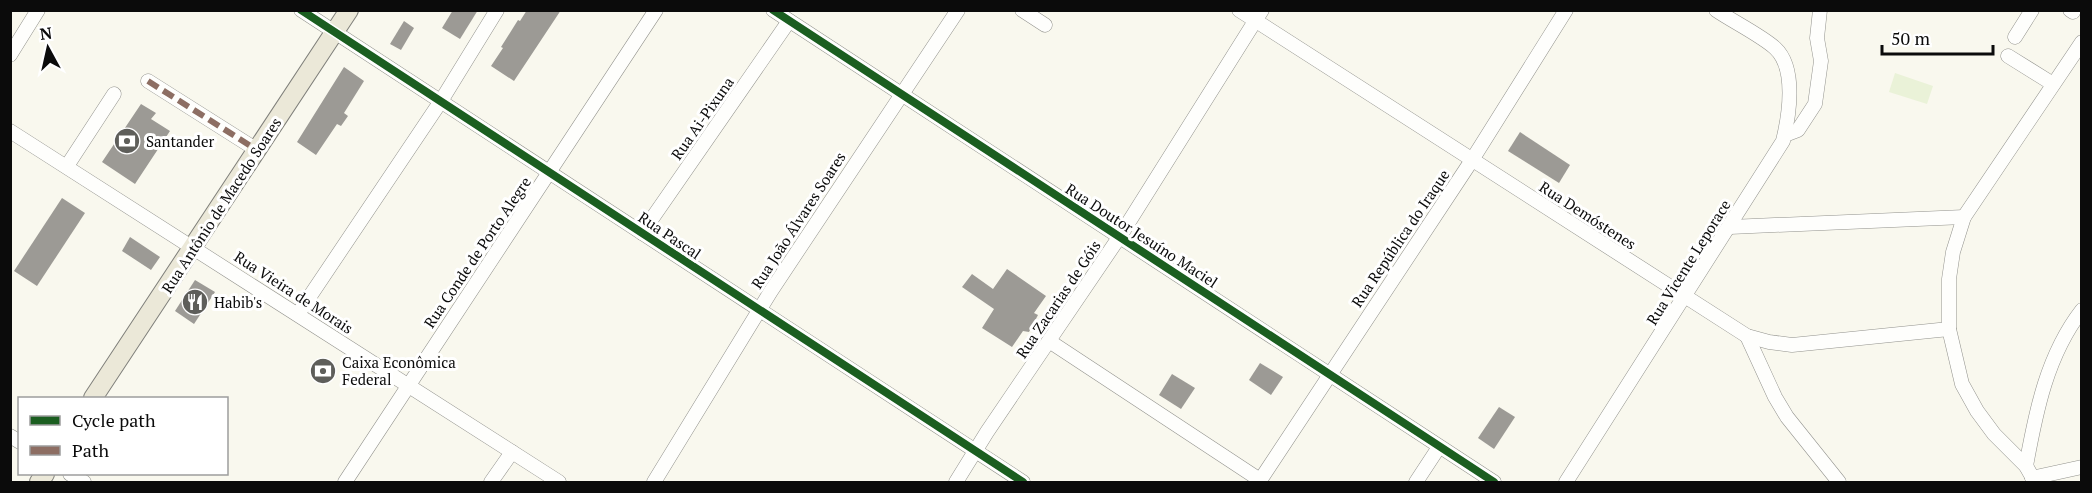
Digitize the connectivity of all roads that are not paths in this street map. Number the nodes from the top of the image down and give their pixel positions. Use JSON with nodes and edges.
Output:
{"nodes":[{"id":1,"x":38,"y":10,"type":"edge"},
{"id":2,"x":301,"y":10,"type":"edge"},
{"id":3,"x":349,"y":10,"type":"edge"},
{"id":4,"x":497,"y":10,"type":"edge"},
{"id":5,"x":656,"y":10,"type":"edge"},
{"id":6,"x":773,"y":10,"type":"edge"},
{"id":7,"x":958,"y":10,"type":"edge"},
{"id":8,"x":1022,"y":10,"type":"edge"},
{"id":9,"x":1239,"y":10,"type":"edge"},
{"id":10,"x":1566,"y":10,"type":"edge"},
{"id":11,"x":1716,"y":10,"type":"edge"},
{"id":12,"x":1820,"y":10,"type":"edge"},
{"id":13,"x":2032,"y":10,"type":"edge"},
{"id":14,"x":1258,"y":15,"type":"edge"},
{"id":15,"x":789,"y":21,"type":"junction"},
{"id":16,"x":1045,"y":25,"type":"dead end"},
{"id":17,"x":335,"y":32,"type":"junction"},
{"id":18,"x":2015,"y":37,"type":"dead end"},
{"id":19,"x":2082,"y":42,"type":"edge"},
{"id":20,"x":10,"y":55,"type":"edge"},
{"id":21,"x":2008,"y":56,"type":"dead end"},
{"id":22,"x":148,"y":81,"type":"dead end"},
{"id":23,"x":2053,"y":84,"type":"junction"},
{"id":24,"x":114,"y":94,"type":"dead end"},
{"id":25,"x":902,"y":94,"type":"junction"},
{"id":26,"x":441,"y":101,"type":"junction"},
{"id":27,"x":10,"y":131,"type":"edge"},
{"id":28,"x":1785,"y":135,"type":"junction"},
{"id":29,"x":257,"y":150,"type":"junction"},
{"id":30,"x":1472,"y":160,"type":"junction"},
{"id":31,"x":67,"y":166,"type":"junction"},
{"id":32,"x":550,"y":172,"type":"junction"},
{"id":33,"x":1964,"y":216,"type":"junction"},
{"id":34,"x":1730,"y":227,"type":"junction"},
{"id":35,"x":642,"y":233,"type":"junction"},
{"id":36,"x":1120,"y":236,"type":"junction"},
{"id":37,"x":194,"y":247,"type":"junction"},
{"id":38,"x":1686,"y":297,"type":"junction"},
{"id":39,"x":2082,"y":310,"type":"edge"},
{"id":40,"x":759,"y":311,"type":"junction"},
{"id":41,"x":298,"y":314,"type":"junction"},
{"id":42,"x":1949,"y":329,"type":"junction"},
{"id":43,"x":1747,"y":336,"type":"junction"},
{"id":44,"x":1049,"y":341,"type":"junction"},
{"id":45,"x":1329,"y":375,"type":"junction"},
{"id":46,"x":408,"y":385,"type":"junction"},
{"id":47,"x":94,"y":397,"type":"edge"},
{"id":48,"x":1439,"y":447,"type":"junction"},
{"id":49,"x":512,"y":452,"type":"junction"},
{"id":50,"x":976,"y":452,"type":"junction"},
{"id":51,"x":2082,"y":467,"type":"edge"},
{"id":52,"x":2031,"y":475,"type":"edge"},
{"id":53,"x":1259,"y":481,"type":"edge"},
{"id":54,"x":345,"y":483,"type":"edge"},
{"id":55,"x":491,"y":483,"type":"edge"},
{"id":56,"x":559,"y":483,"type":"edge"},
{"id":57,"x":654,"y":483,"type":"edge"},
{"id":58,"x":956,"y":483,"type":"edge"},
{"id":59,"x":1023,"y":483,"type":"edge"},
{"id":60,"x":1416,"y":483,"type":"edge"},
{"id":61,"x":1494,"y":483,"type":"edge"},
{"id":62,"x":1566,"y":483,"type":"edge"},
{"id":63,"x":1839,"y":483,"type":"edge"}],
"edges":[{"from":1,"to":20,"type":"street"},
{"from":2,"to":17,"type":"street","name":"Rua Pascal"},
{"from":3,"to":17,"type":"main road","name":"Rua Antônio de Macedo Soares"},
{"from":4,"to":26,"type":"street"},
{"from":5,"to":32,"type":"street","name":"Rua Conde de Porto Alegre"},
{"from":6,"to":15,"type":"street","name":"Rua Doutor Jesuíno Maciel"},
{"from":7,"to":25,"type":"street","name":"Rua João Álvares Soares"},
{"from":8,"to":16,"type":"street"},
{"from":9,"to":14,"type":"street","name":"Rua Demóstenes"},
{"from":10,"to":30,"type":"street","name":"Rua República do Iraque"},
{"from":11,"to":28,"type":"street","name":"Rua Vicente Leporace"},
{"from":12,"to":28,"type":"street"},
{"from":13,"to":18,"type":"street"},
{"from":14,"to":30,"type":"street","name":"Rua Demóstenes"},
{"from":14,"to":36,"type":"street","name":"Rua Zacarias de Góis"},
{"from":15,"to":25,"type":"street","name":"Rua Doutor Jesuíno Maciel"},
{"from":15,"to":35,"type":"street","name":"Rua Ai-Pixuna"},
{"from":17,"to":26,"type":"street","name":"Rua Pascal"},
{"from":17,"to":29,"type":"main road","name":"Rua Antônio de Macedo Soares"},
{"from":19,"to":23,"type":"street"},
{"from":21,"to":23,"type":"street"},
{"from":22,"to":29,"type":"street"},
{"from":23,"to":33,"type":"street"},
{"from":24,"to":31,"type":"street"},
{"from":25,"to":36,"type":"street","name":"Rua Doutor Jesuíno Maciel"},
{"from":25,"to":40,"type":"street","name":"Rua João Álvares Soares"},
{"from":26,"to":32,"type":"street","name":"Rua Pascal"},
{"from":26,"to":41,"type":"street"},
{"from":27,"to":31,"type":"street","name":"Rua Vieira de Morais"},
{"from":28,"to":34,"type":"street","name":"Rua Vicente Leporace"},
{"from":29,"to":37,"type":"main road","name":"Rua Antônio de Macedo Soares"},
{"from":30,"to":38,"type":"street","name":"Rua Demóstenes"},
{"from":30,"to":45,"type":"street","name":"Rua República do Iraque"},
{"from":31,"to":37,"type":"street","name":"Rua Vieira de Morais"},
{"from":32,"to":35,"type":"street","name":"Rua Pascal"},
{"from":32,"to":46,"type":"street","name":"Rua Conde de Porto Alegre"},
{"from":33,"to":34,"type":"street"},
{"from":33,"to":42,"type":"street"},
{"from":34,"to":38,"type":"street","name":"Rua Vicente Leporace"},
{"from":35,"to":40,"type":"street","name":"Rua Pascal"},
{"from":36,"to":44,"type":"street","name":"Rua Zacarias de Góis"},
{"from":36,"to":45,"type":"street","name":"Rua Doutor Jesuíno Maciel"},
{"from":37,"to":41,"type":"street","name":"Rua Vieira de Morais"},
{"from":37,"to":47,"type":"main road","name":"Rua Antônio de Macedo Soares"},
{"from":38,"to":43,"type":"street","name":"Rua Demóstenes"},
{"from":38,"to":62,"type":"street","name":"Rua Vicente Leporace"},
{"from":39,"to":52,"type":"street"},
{"from":40,"to":50,"type":"street","name":"Rua Pascal"},
{"from":40,"to":57,"type":"street","name":"Rua João Álvares Soares"},
{"from":41,"to":46,"type":"street","name":"Rua Vieira de Morais"},
{"from":42,"to":43,"type":"street","name":"Rua Demóstenes"},
{"from":42,"to":52,"type":"street"},
{"from":43,"to":63,"type":"street"},
{"from":44,"to":50,"type":"street","name":"Rua Zacarias de Góis"},
{"from":44,"to":53,"type":"street"},
{"from":45,"to":48,"type":"street","name":"Rua Doutor Jesuíno Maciel"},
{"from":45,"to":53,"type":"street","name":"Rua República do Iraque"},
{"from":46,"to":49,"type":"street","name":"Rua Vieira de Morais"},
{"from":46,"to":54,"type":"street","name":"Rua Conde de Porto Alegre"},
{"from":48,"to":60,"type":"street"},
{"from":48,"to":61,"type":"street","name":"Rua Doutor Jesuíno Maciel"},
{"from":49,"to":55,"type":"street"},
{"from":49,"to":56,"type":"street","name":"Rua Vieira de Morais"},
{"from":50,"to":58,"type":"street","name":"Rua Zacarias de Góis"},
{"from":50,"to":59,"type":"street","name":"Rua Pascal"},
{"from":51,"to":52,"type":"street"}]}
